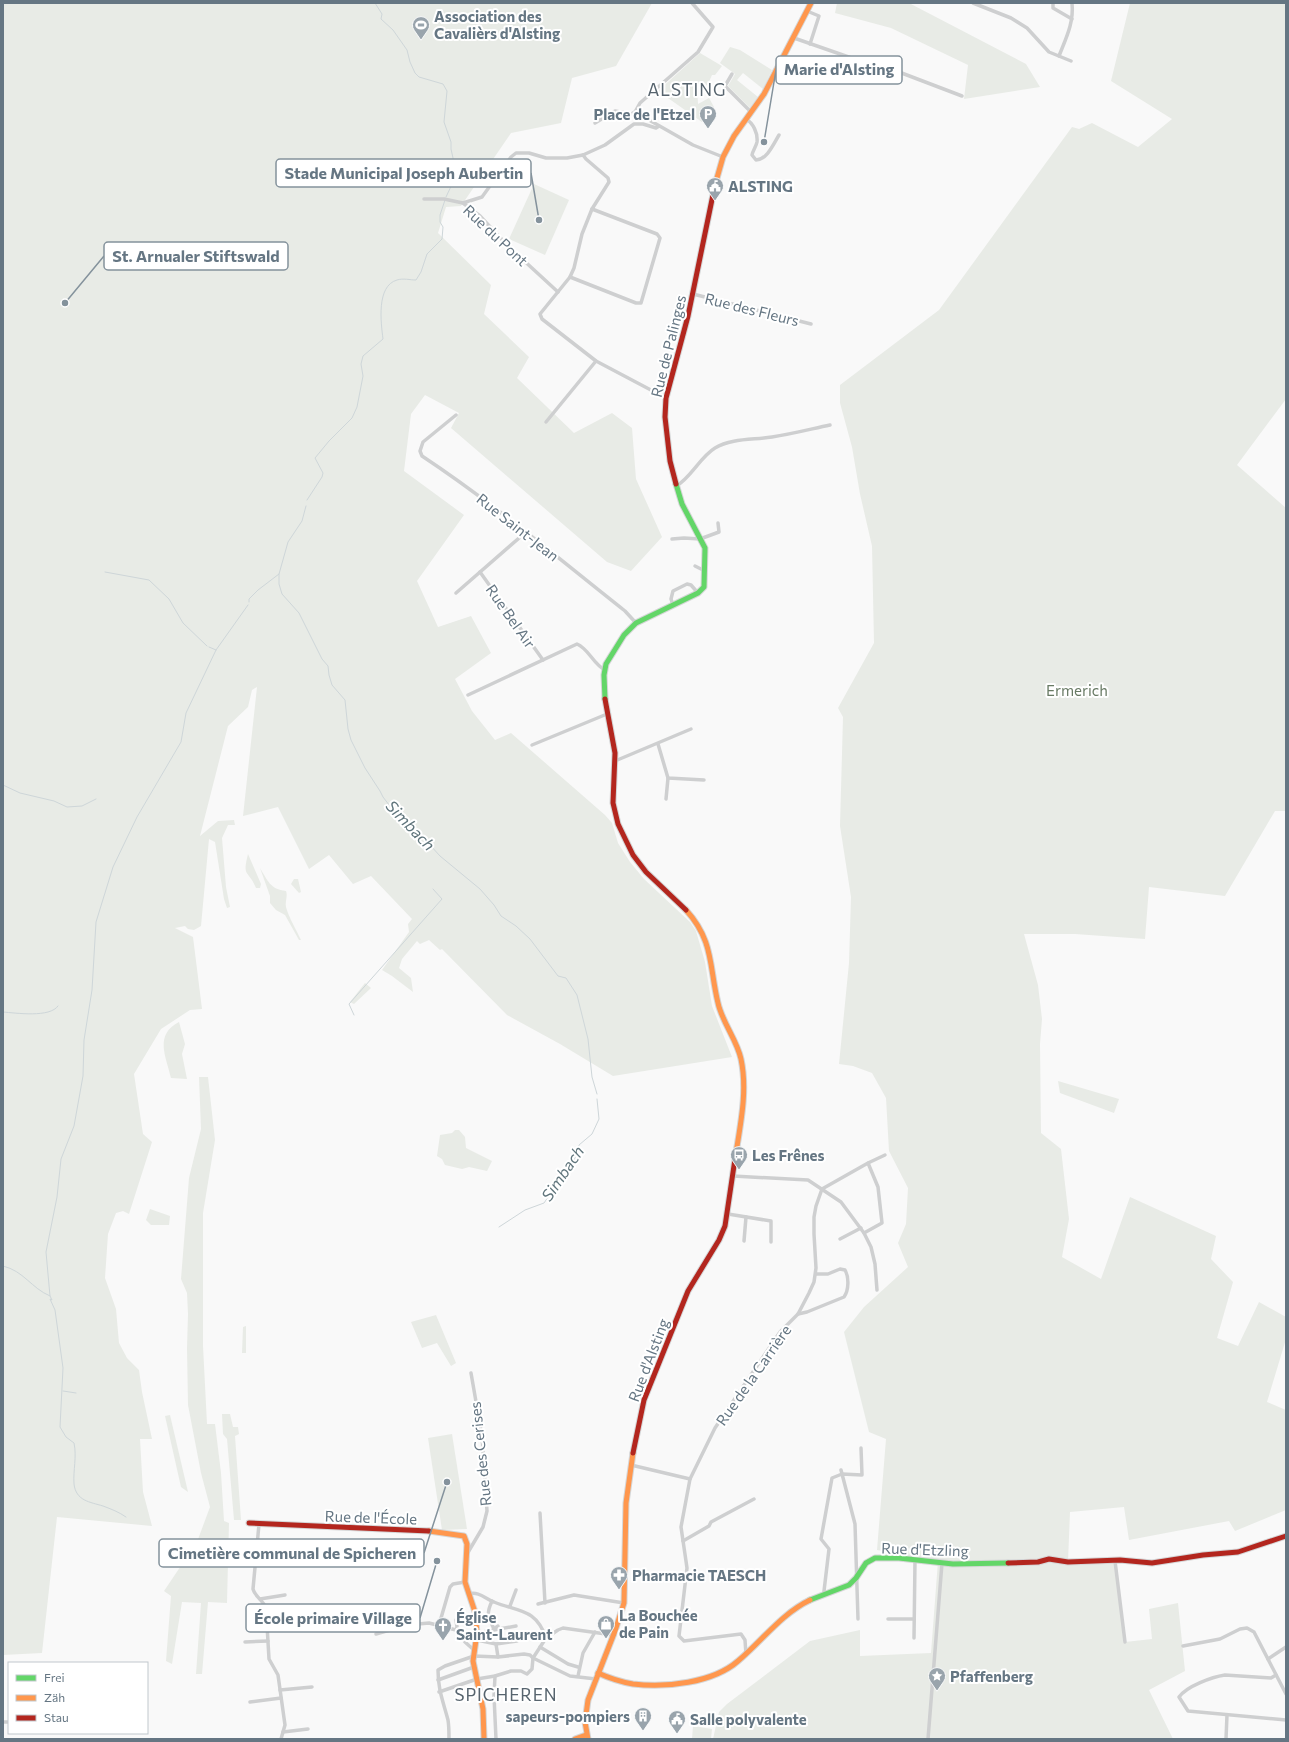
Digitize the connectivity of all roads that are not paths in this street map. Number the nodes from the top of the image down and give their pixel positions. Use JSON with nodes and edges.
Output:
{"nodes":[{"id":1,"x":692,"y":3,"type":"edge"},
{"id":2,"x":811,"y":3,"type":"edge"},
{"id":3,"x":973,"y":3,"type":"edge"},
{"id":4,"x":1053,"y":3,"type":"edge"},
{"id":5,"x":1072,"y":3,"type":"edge"},
{"id":6,"x":807,"y":11,"type":"junction"},
{"id":7,"x":1072,"y":19,"type":"junction"},
{"id":8,"x":794,"y":38,"type":"junction"},
{"id":9,"x":810,"y":44,"type":"junction"},
{"id":10,"x":1058,"y":56,"type":"junction"},
{"id":11,"x":1071,"y":61,"type":"dead end"},
{"id":12,"x":732,"y":74,"type":"dead end"},
{"id":13,"x":962,"y":96,"type":"dead end"},
{"id":14,"x":634,"y":112,"type":"junction"},
{"id":15,"x":750,"y":112,"type":"junction"},
{"id":16,"x":746,"y":118,"type":"junction"},
{"id":17,"x":595,"y":123,"type":"dead end"},
{"id":18,"x":659,"y":126,"type":"junction"},
{"id":19,"x":779,"y":135,"type":"dead end"},
{"id":20,"x":583,"y":155,"type":"junction"},
{"id":21,"x":723,"y":157,"type":"junction"},
{"id":22,"x":424,"y":199,"type":"dead end"},
{"id":23,"x":464,"y":203,"type":"junction"},
{"id":24,"x":592,"y":209,"type":"junction"},
{"id":25,"x":570,"y":277,"type":"junction"},
{"id":26,"x":558,"y":292,"type":"junction"},
{"id":27,"x":693,"y":294,"type":"junction"},
{"id":28,"x":812,"y":324,"type":"dead end"},
{"id":29,"x":596,"y":361,"type":"junction"},
{"id":30,"x":666,"y":398,"type":"junction"},
{"id":31,"x":456,"y":415,"type":"dead end"},
{"id":32,"x":546,"y":422,"type":"dead end"},
{"id":33,"x":830,"y":425,"type":"dead end"},
{"id":34,"x":676,"y":486,"type":"junction"},
{"id":35,"x":718,"y":523,"type":"dead end"},
{"id":36,"x":526,"y":532,"type":"junction"},
{"id":37,"x":700,"y":539,"type":"junction"},
{"id":38,"x":672,"y":540,"type":"dead end"},
{"id":39,"x":695,"y":566,"type":"dead end"},
{"id":40,"x":480,"y":572,"type":"junction"},
{"id":41,"x":706,"y":572,"type":"junction"},
{"id":42,"x":456,"y":593,"type":"dead end"},
{"id":43,"x":698,"y":593,"type":"junction"},
{"id":44,"x":673,"y":605,"type":"junction"},
{"id":45,"x":636,"y":624,"type":"junction"},
{"id":46,"x":543,"y":660,"type":"junction"},
{"id":47,"x":605,"y":670,"type":"junction"},
{"id":48,"x":468,"y":695,"type":"dead end"},
{"id":49,"x":607,"y":714,"type":"junction"},
{"id":50,"x":691,"y":729,"type":"dead end"},
{"id":51,"x":658,"y":744,"type":"junction"},
{"id":52,"x":532,"y":746,"type":"dead end"},
{"id":53,"x":615,"y":761,"type":"junction"},
{"id":54,"x":668,"y":778,"type":"junction"},
{"id":55,"x":704,"y":780,"type":"dead end"},
{"id":56,"x":666,"y":799,"type":"dead end"},
{"id":57,"x":885,"y":1155,"type":"dead end"},
{"id":58,"x":868,"y":1163,"type":"junction"},
{"id":59,"x":733,"y":1176,"type":"junction"},
{"id":60,"x":822,"y":1189,"type":"junction"},
{"id":61,"x":728,"y":1214,"type":"junction"},
{"id":62,"x":746,"y":1217,"type":"junction"},
{"id":63,"x":861,"y":1228,"type":"junction"},
{"id":64,"x":864,"y":1233,"type":"junction"},
{"id":65,"x":840,"y":1239,"type":"dead end"},
{"id":66,"x":744,"y":1240,"type":"dead end"},
{"id":67,"x":771,"y":1242,"type":"dead end"},
{"id":68,"x":816,"y":1274,"type":"junction"},
{"id":69,"x":877,"y":1290,"type":"dead end"},
{"id":70,"x":798,"y":1314,"type":"junction"},
{"id":71,"x":471,"y":1373,"type":"dead end"},
{"id":72,"x":861,"y":1448,"type":"dead end"},
{"id":73,"x":631,"y":1465,"type":"junction"},
{"id":74,"x":841,"y":1470,"type":"dead end"},
{"id":75,"x":842,"y":1474,"type":"junction"},
{"id":76,"x":690,"y":1479,"type":"junction"},
{"id":77,"x":754,"y":1499,"type":"dead end"},
{"id":78,"x":540,"y":1513,"type":"dead end"},
{"id":79,"x":249,"y":1523,"type":"dead end"},
{"id":80,"x":259,"y":1524,"type":"junction"},
{"id":81,"x":1286,"y":1536,"type":"edge"},
{"id":82,"x":683,"y":1541,"type":"junction"},
{"id":83,"x":467,"y":1554,"type":"junction"},
{"id":84,"x":915,"y":1560,"type":"junction"},
{"id":85,"x":1115,"y":1561,"type":"junction"},
{"id":86,"x":942,"y":1563,"type":"junction"},
{"id":87,"x":857,"y":1578,"type":"junction"},
{"id":88,"x":465,"y":1582,"type":"junction"},
{"id":89,"x":516,"y":1590,"type":"dead end"},
{"id":90,"x":824,"y":1591,"type":"dead end"},
{"id":91,"x":468,"y":1594,"type":"junction"},
{"id":92,"x":285,"y":1595,"type":"dead end"},
{"id":93,"x":260,"y":1599,"type":"junction"},
{"id":94,"x":492,"y":1601,"type":"junction"},
{"id":95,"x":545,"y":1603,"type":"junction"},
{"id":96,"x":624,"y":1603,"type":"junction"},
{"id":97,"x":538,"y":1604,"type":"dead end"},
{"id":98,"x":510,"y":1606,"type":"junction"},
{"id":99,"x":858,"y":1619,"type":"dead end"},
{"id":100,"x":888,"y":1619,"type":"dead end"},
{"id":101,"x":914,"y":1619,"type":"junction"},
{"id":102,"x":456,"y":1620,"type":"dead end"},
{"id":103,"x":439,"y":1625,"type":"junction"},
{"id":104,"x":498,"y":1626,"type":"dead end"},
{"id":105,"x":516,"y":1626,"type":"dead end"},
{"id":106,"x":494,"y":1629,"type":"junction"},
{"id":107,"x":456,"y":1630,"type":"junction"},
{"id":108,"x":595,"y":1632,"type":"junction"},
{"id":109,"x":477,"y":1633,"type":"junction"},
{"id":110,"x":376,"y":1634,"type":"dead end"},
{"id":111,"x":613,"y":1635,"type":"junction"},
{"id":112,"x":546,"y":1638,"type":"junction"},
{"id":113,"x":914,"y":1638,"type":"dead end"},
{"id":114,"x":477,"y":1640,"type":"junction"},
{"id":115,"x":268,"y":1641,"type":"junction"},
{"id":116,"x":517,"y":1641,"type":"dead end"},
{"id":117,"x":245,"y":1642,"type":"dead end"},
{"id":118,"x":1125,"y":1642,"type":"dead end"},
{"id":119,"x":496,"y":1644,"type":"junction"},
{"id":120,"x":1183,"y":1646,"type":"dead end"},
{"id":121,"x":540,"y":1647,"type":"junction"},
{"id":122,"x":1286,"y":1647,"type":"edge"},
{"id":123,"x":473,"y":1655,"type":"junction"},
{"id":124,"x":746,"y":1655,"type":"junction"},
{"id":125,"x":498,"y":1657,"type":"junction"},
{"id":126,"x":533,"y":1658,"type":"junction"},
{"id":127,"x":1268,"y":1659,"type":"junction"},
{"id":128,"x":474,"y":1667,"type":"junction"},
{"id":129,"x":578,"y":1667,"type":"junction"},
{"id":130,"x":598,"y":1673,"type":"junction"},
{"id":131,"x":1276,"y":1675,"type":"junction"},
{"id":132,"x":495,"y":1676,"type":"junction"},
{"id":133,"x":578,"y":1676,"type":"junction"},
{"id":134,"x":477,"y":1679,"type":"junction"},
{"id":135,"x":596,"y":1679,"type":"junction"},
{"id":136,"x":438,"y":1680,"type":"junction"},
{"id":137,"x":312,"y":1687,"type":"dead end"},
{"id":138,"x":280,"y":1690,"type":"junction"},
{"id":139,"x":439,"y":1692,"type":"junction"},
{"id":140,"x":1286,"y":1694,"type":"edge"},
{"id":141,"x":281,"y":1698,"type":"junction"},
{"id":142,"x":250,"y":1702,"type":"dead end"},
{"id":143,"x":1227,"y":1714,"type":"junction"},
{"id":144,"x":1286,"y":1720,"type":"edge"},
{"id":145,"x":308,"y":1729,"type":"dead end"},
{"id":146,"x":284,"y":1732,"type":"junction"},
{"id":147,"x":587,"y":1737,"type":"edge"},
{"id":148,"x":281,"y":1739,"type":"edge"},
{"id":149,"x":449,"y":1739,"type":"edge"},
{"id":150,"x":484,"y":1739,"type":"edge"},
{"id":151,"x":496,"y":1739,"type":"edge"},
{"id":152,"x":575,"y":1739,"type":"edge"},
{"id":153,"x":928,"y":1739,"type":"edge"},
{"id":154,"x":1226,"y":1739,"type":"edge"}],
"edges":[{"from":1,"to":14,"type":"street"},
{"from":2,"to":6,"type":"main road","name":"Rue de Palinges"},
{"from":3,"to":10,"type":"street"},
{"from":4,"to":7,"type":"street"},
{"from":5,"to":7,"type":"street"},
{"from":6,"to":8,"type":"main road","name":"Rue de Palinges"},
{"from":6,"to":9,"type":"street"},
{"from":7,"to":10,"type":"street"},
{"from":8,"to":9,"type":"street"},
{"from":8,"to":15,"type":"main road","name":"Rue de Palinges"},
{"from":9,"to":13,"type":"street"},
{"from":10,"to":11,"type":"street"},
{"from":12,"to":15,"type":"street"},
{"from":14,"to":17,"type":"street"},
{"from":14,"to":18,"type":"street"},
{"from":15,"to":16,"type":"main road","name":"Rue de Palinges"},
{"from":16,"to":19,"type":"street"},
{"from":16,"to":21,"type":"main road","name":"Rue de Palinges"},
{"from":18,"to":20,"type":"street"},
{"from":18,"to":21,"type":"street"},
{"from":20,"to":23,"type":"street"},
{"from":20,"to":24,"type":"street"},
{"from":21,"to":27,"type":"main road","name":"Rue de Palinges"},
{"from":22,"to":23,"type":"street","name":"Rue du Pont"},
{"from":23,"to":26,"type":"street","name":"Rue du Pont"},
{"from":24,"to":25,"type":"street"},
{"from":24,"to":25,"type":"street"},
{"from":25,"to":26,"type":"street"},
{"from":26,"to":29,"type":"street"},
{"from":27,"to":28,"type":"street","name":"Rue des Fleurs"},
{"from":27,"to":30,"type":"main road","name":"Rue de Palinges"},
{"from":29,"to":30,"type":"street"},
{"from":29,"to":32,"type":"street"},
{"from":30,"to":34,"type":"main road","name":"Rue de Palinges"},
{"from":31,"to":36,"type":"street","name":"Rue Saint-Jean"},
{"from":33,"to":34,"type":"street"},
{"from":34,"to":37,"type":"main road","name":"Rue de Palinges"},
{"from":35,"to":37,"type":"street"},
{"from":36,"to":40,"type":"street"},
{"from":36,"to":45,"type":"street","name":"Rue Saint-Jean"},
{"from":37,"to":38,"type":"street"},
{"from":37,"to":41,"type":"main road","name":"Rue de Palinges"},
{"from":39,"to":41,"type":"street"},
{"from":40,"to":42,"type":"street"},
{"from":40,"to":46,"type":"street","name":"Rue Bel Air"},
{"from":41,"to":43,"type":"main road","name":"Rue de Palinges"},
{"from":43,"to":44,"type":"main road"},
{"from":43,"to":44,"type":"street"},
{"from":44,"to":45,"type":"main road"},
{"from":45,"to":47,"type":"main road"},
{"from":46,"to":47,"type":"street"},
{"from":46,"to":48,"type":"street"},
{"from":47,"to":49,"type":"main road"},
{"from":49,"to":52,"type":"street"},
{"from":49,"to":53,"type":"main road"},
{"from":50,"to":51,"type":"street"},
{"from":51,"to":53,"type":"street"},
{"from":51,"to":54,"type":"street"},
{"from":53,"to":59,"type":"main road","name":"Rue d'Alsting"},
{"from":54,"to":55,"type":"street"},
{"from":54,"to":56,"type":"street"},
{"from":57,"to":58,"type":"street"},
{"from":58,"to":60,"type":"street"},
{"from":58,"to":64,"type":"street"},
{"from":59,"to":60,"type":"street"},
{"from":59,"to":61,"type":"main road","name":"Rue d'Alsting"},
{"from":60,"to":63,"type":"street"},
{"from":60,"to":68,"type":"street","name":"Rue de la Carrière"},
{"from":61,"to":62,"type":"street"},
{"from":61,"to":73,"type":"main road","name":"Rue d'Alsting"},
{"from":62,"to":66,"type":"street"},
{"from":62,"to":67,"type":"street"},
{"from":63,"to":64,"type":"street"},
{"from":63,"to":65,"type":"street"},
{"from":64,"to":69,"type":"street"},
{"from":68,"to":70,"type":"street","name":"Rue de la Carrière"},
{"from":68,"to":70,"type":"street"},
{"from":70,"to":76,"type":"street","name":"Rue de la Carrière"},
{"from":71,"to":83,"type":"street","name":"Rue des Cerises"},
{"from":72,"to":75,"type":"street"},
{"from":73,"to":76,"type":"street"},
{"from":73,"to":96,"type":"main road","name":"Rue d'Alsting"},
{"from":74,"to":75,"type":"street"},
{"from":75,"to":87,"type":"street"},
{"from":75,"to":90,"type":"street"},
{"from":76,"to":82,"type":"street","name":"Rue de la Carrière"},
{"from":77,"to":82,"type":"street"},
{"from":78,"to":95,"type":"street"},
{"from":79,"to":80,"type":"main road","name":"Rue de l'École"},
{"from":80,"to":83,"type":"main road","name":"Rue de l'École"},
{"from":80,"to":93,"type":"street"},
{"from":81,"to":85,"type":"main road","name":"Rue d'Etzling"},
{"from":82,"to":124,"type":"street","name":"Rue de la Carrière"},
{"from":83,"to":88,"type":"main road","name":"Rue de l'École"},
{"from":84,"to":86,"type":"main road","name":"Rue d'Etzling"},
{"from":84,"to":87,"type":"main road","name":"Rue d'Etzling"},
{"from":84,"to":101,"type":"street"},
{"from":85,"to":86,"type":"main road","name":"Rue d'Etzling"},
{"from":85,"to":118,"type":"street"},
{"from":86,"to":153,"type":"street"},
{"from":87,"to":99,"type":"street"},
{"from":87,"to":124,"type":"main road","name":"Rue d'Etzling"},
{"from":88,"to":91,"type":"main road","name":"Rue de l'École"},
{"from":88,"to":103,"type":"street"},
{"from":89,"to":98,"type":"street"},
{"from":91,"to":94,"type":"street"},
{"from":91,"to":109,"type":"main road","name":"Rue de l'École"},
{"from":92,"to":93,"type":"street"},
{"from":93,"to":115,"type":"street"},
{"from":94,"to":98,"type":"street"},
{"from":94,"to":106,"type":"street"},
{"from":95,"to":96,"type":"street"},
{"from":95,"to":97,"type":"street"},
{"from":96,"to":111,"type":"main road","name":"Rue d'Alsting"},
{"from":98,"to":112,"type":"street"},
{"from":100,"to":101,"type":"street"},
{"from":101,"to":113,"type":"street"},
{"from":102,"to":107,"type":"street"},
{"from":103,"to":107,"type":"street"},
{"from":103,"to":110,"type":"street"},
{"from":104,"to":106,"type":"street"},
{"from":105,"to":106,"type":"street"},
{"from":106,"to":109,"type":"street"},
{"from":107,"to":123,"type":"street"},
{"from":108,"to":111,"type":"street"},
{"from":108,"to":112,"type":"street"},
{"from":108,"to":129,"type":"street"},
{"from":109,"to":114,"type":"main road","name":"Rue de l'École"},
{"from":111,"to":130,"type":"main road","name":"Rue d'Alsting"},
{"from":112,"to":121,"type":"street"},
{"from":114,"to":119,"type":"street"},
{"from":114,"to":123,"type":"main road","name":"Rue de l'École"},
{"from":115,"to":117,"type":"street"},
{"from":115,"to":138,"type":"street"},
{"from":116,"to":119,"type":"street"},
{"from":119,"to":125,"type":"street"},
{"from":120,"to":127,"type":"street"},
{"from":121,"to":126,"type":"street"},
{"from":121,"to":129,"type":"street"},
{"from":122,"to":127,"type":"street"},
{"from":123,"to":125,"type":"street"},
{"from":123,"to":128,"type":"main road","name":"Rue de l'École"},
{"from":123,"to":136,"type":"street"},
{"from":124,"to":130,"type":"main road","name":"Rue d'Etzling"},
{"from":125,"to":126,"type":"street"},
{"from":126,"to":132,"type":"street"},
{"from":126,"to":133,"type":"street"},
{"from":127,"to":131,"type":"street"},
{"from":128,"to":134,"type":"main road","name":"Rue de l'École"},
{"from":128,"to":136,"type":"street"},
{"from":129,"to":133,"type":"street"},
{"from":130,"to":135,"type":"main road","name":"Rue d'Alsting"},
{"from":131,"to":140,"type":"street"},
{"from":131,"to":143,"type":"street"},
{"from":132,"to":134,"type":"street"},
{"from":132,"to":151,"type":"street"},
{"from":133,"to":135,"type":"street"},
{"from":134,"to":139,"type":"street"},
{"from":134,"to":150,"type":"main road","name":"Rue de l'École"},
{"from":135,"to":147,"type":"main road","name":"Rue d'Alsting"},
{"from":136,"to":139,"type":"street"},
{"from":137,"to":138,"type":"street"},
{"from":138,"to":141,"type":"street"},
{"from":139,"to":149,"type":"street"},
{"from":141,"to":142,"type":"street"},
{"from":141,"to":146,"type":"street"},
{"from":143,"to":144,"type":"street"},
{"from":143,"to":154,"type":"street"},
{"from":145,"to":146,"type":"street"},
{"from":146,"to":148,"type":"street"},
{"from":147,"to":152,"type":"main road"}]}
